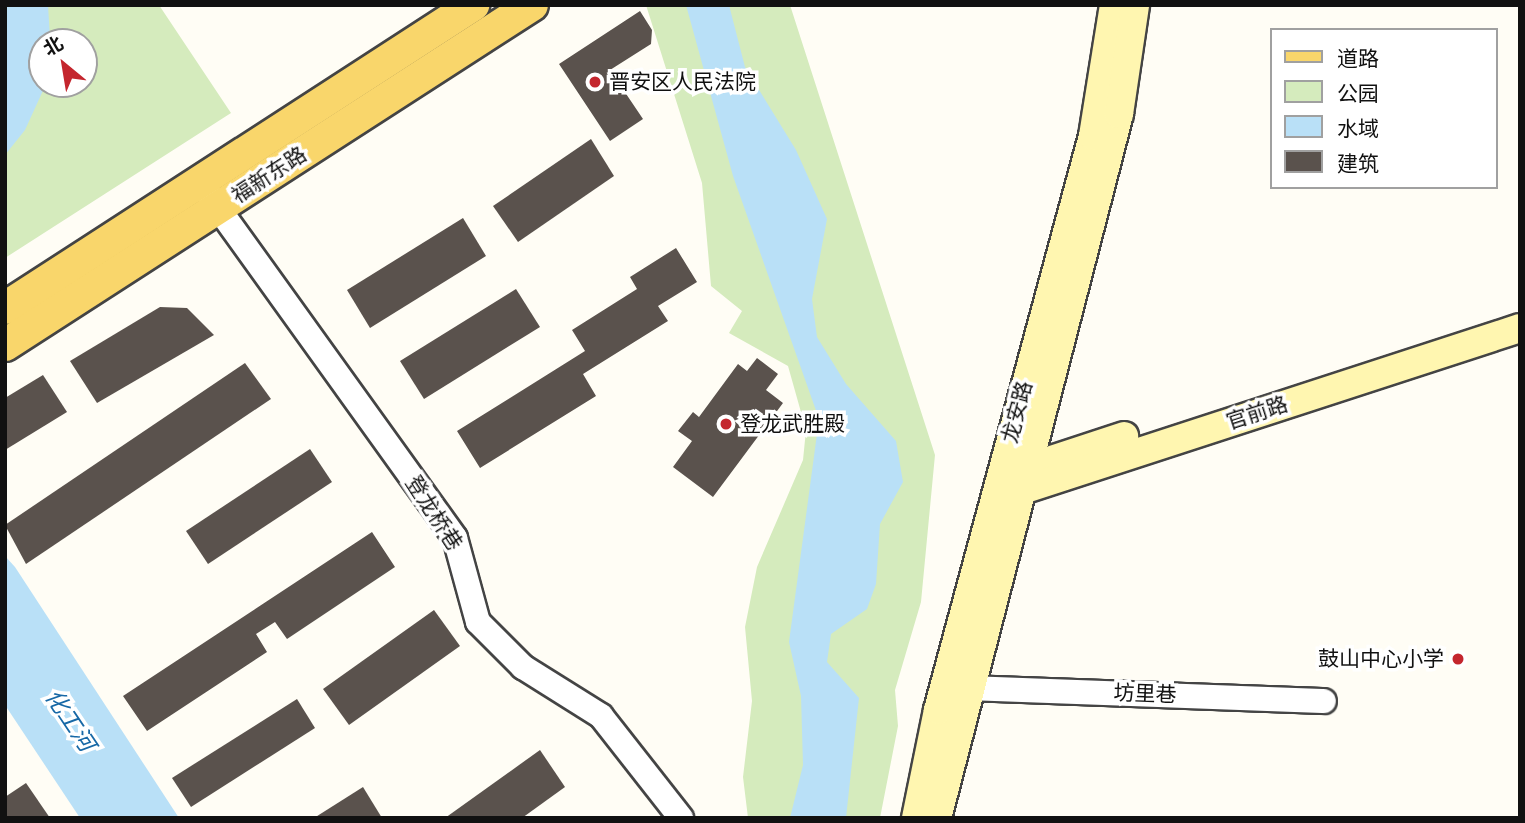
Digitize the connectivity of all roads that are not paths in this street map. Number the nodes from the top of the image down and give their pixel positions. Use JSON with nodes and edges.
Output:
{"nodes":[{"id":1,"x":473,"y":5,"type":"edge"},
{"id":2,"x":532,"y":5,"type":"edge"},
{"id":3,"x":1114,"y":5,"type":"edge"},
{"id":4,"x":1135,"y":5,"type":"edge"},
{"id":5,"x":200,"y":182,"type":"junction"},
{"id":6,"x":218,"y":208,"type":"junction"},
{"id":7,"x":5,"y":308,"type":"edge"},
{"id":8,"x":1520,"y":308,"type":"edge"},
{"id":9,"x":1520,"y":328,"type":"edge"},
{"id":10,"x":5,"y":345,"type":"edge"},
{"id":11,"x":1009,"y":484,"type":"junction"},
{"id":12,"x":966,"y":688,"type":"junction"},
{"id":13,"x":1324,"y":701,"type":"dead end"},
{"id":14,"x":681,"y":818,"type":"edge"},
{"id":15,"x":916,"y":818,"type":"edge"},
{"id":16,"x":937,"y":818,"type":"edge"}],
"edges":[{"from":1,"to":5,"type":"main road","name":"福新东路"},
{"from":2,"to":6,"type":"main road","name":"福新东路"},
{"from":3,"to":11,"type":"main road","name":"龙安路"},
{"from":4,"to":11,"type":"main road","name":"龙安路"},
{"from":5,"to":6,"type":"street","name":"登龙桥巷"},
{"from":5,"to":7,"type":"main road","name":"福新东路"},
{"from":6,"to":10,"type":"main road","name":"福新东路"},
{"from":6,"to":14,"type":"street","name":"登龙桥巷"},
{"from":8,"to":11,"type":"main road","name":"官前路"},
{"from":9,"to":11,"type":"main road","name":"官前路"},
{"from":11,"to":12,"type":"main road","name":"龙安路"},
{"from":11,"to":15,"type":"main road","name":"龙安路"},
{"from":12,"to":13,"type":"street","name":"坊里巷"},
{"from":12,"to":16,"type":"main road","name":"龙安路"}]}
